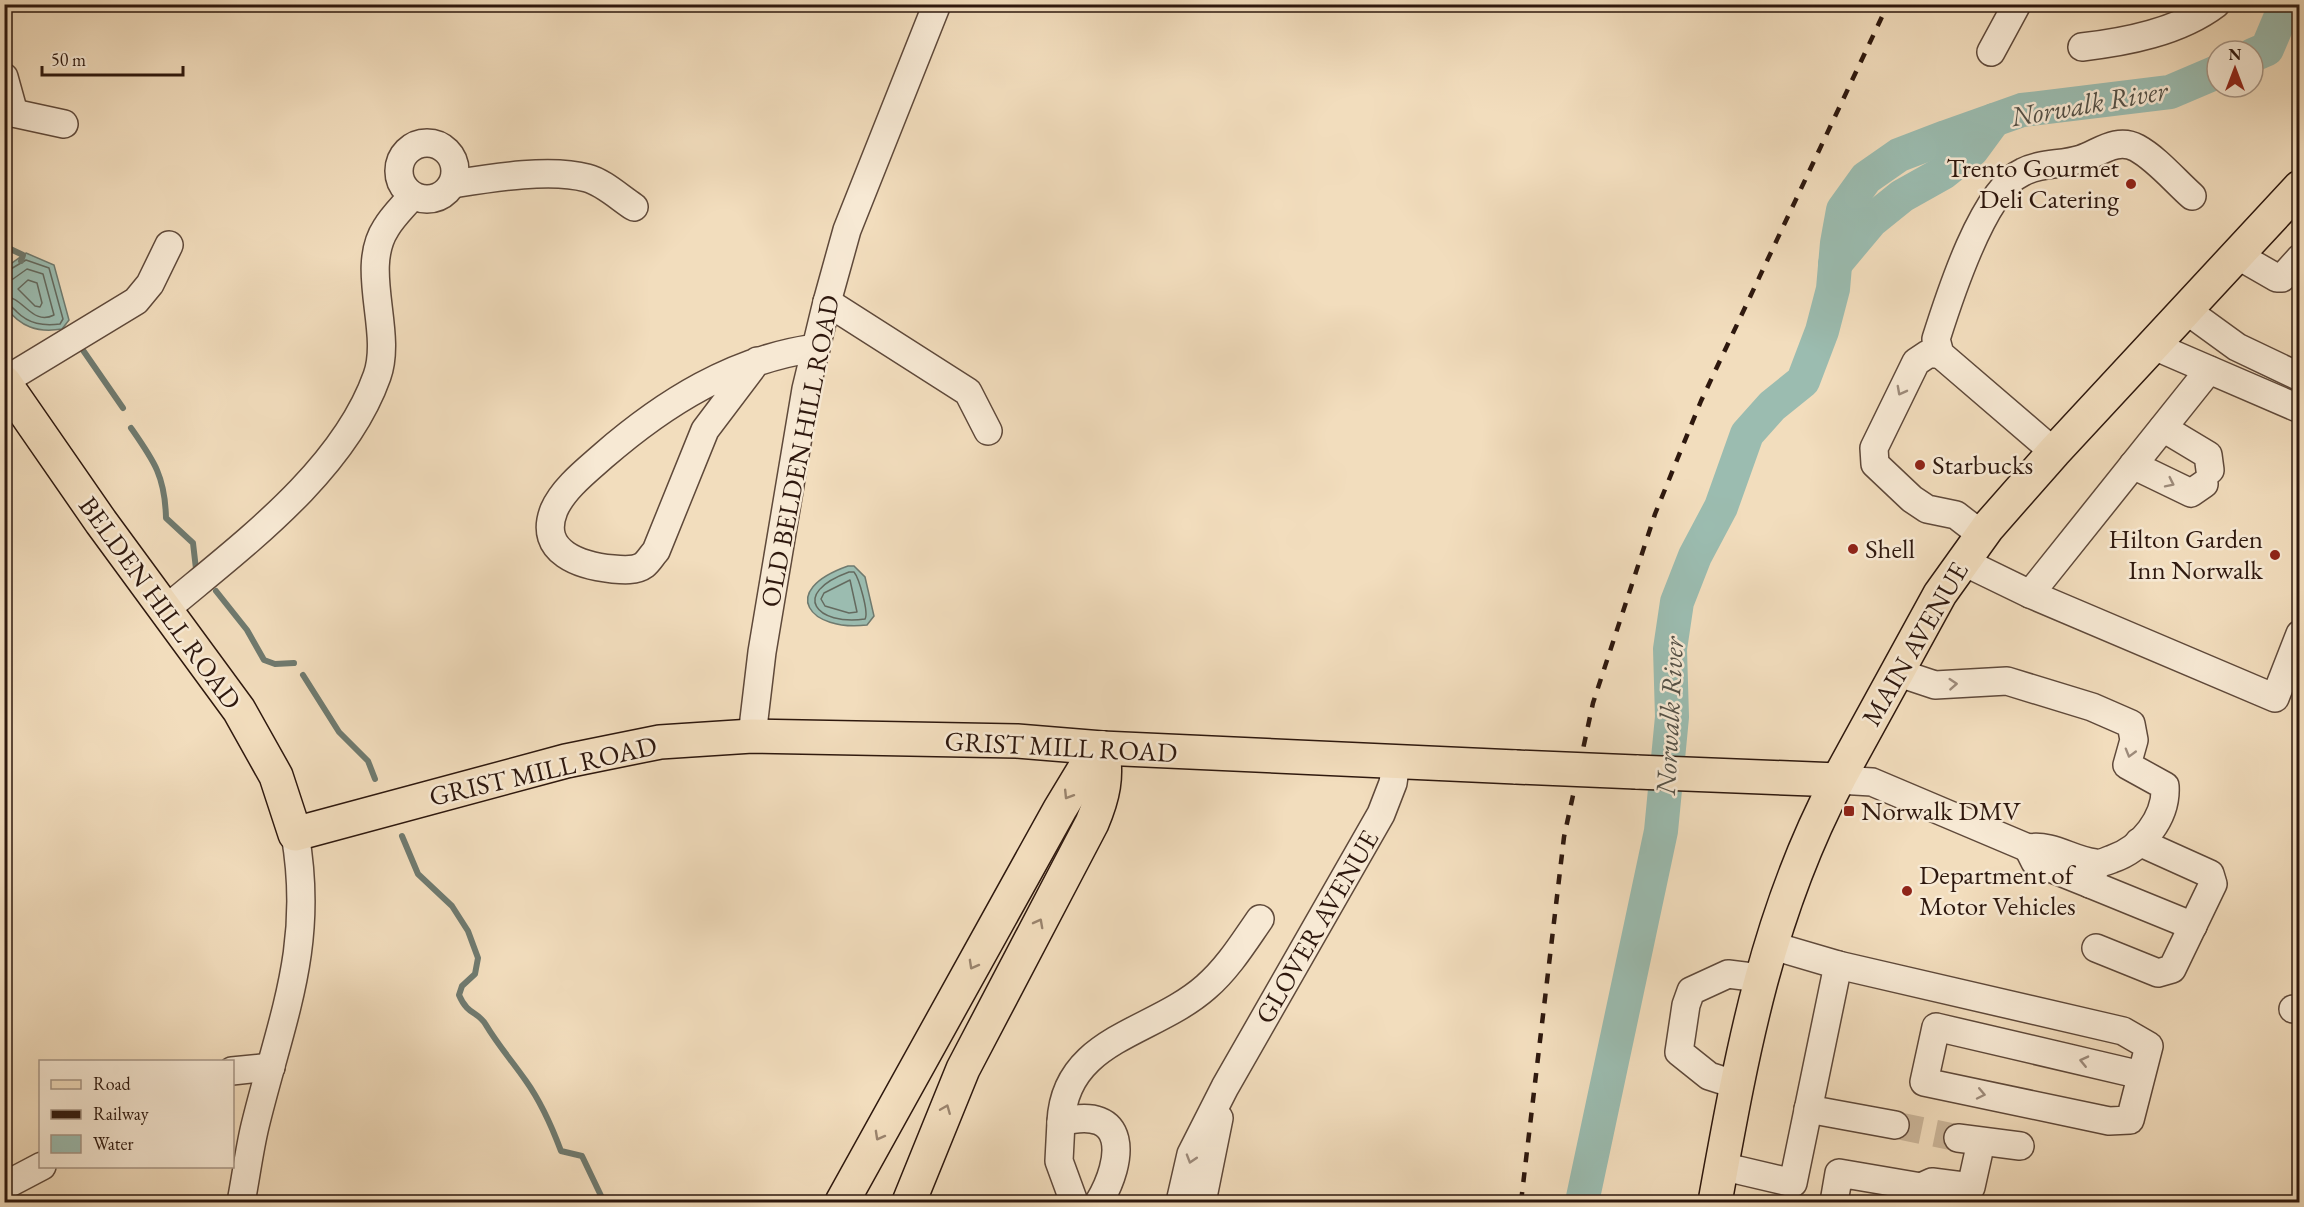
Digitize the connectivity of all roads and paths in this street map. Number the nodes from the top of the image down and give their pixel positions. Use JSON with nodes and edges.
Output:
{"nodes":[{"id":1,"x":937,"y":4,"type":"edge"},
{"id":2,"x":2017,"y":4,"type":"edge"},
{"id":3,"x":2216,"y":4,"type":"edge"},
{"id":4,"x":2082,"y":47,"type":"dead end"},
{"id":5,"x":1991,"y":52,"type":"dead end"},
{"id":6,"x":4,"y":77,"type":"edge"},
{"id":7,"x":9,"y":112,"type":"edge"},
{"id":8,"x":64,"y":124,"type":"dead end"},
{"id":9,"x":453,"y":184,"type":"junction"},
{"id":10,"x":2300,"y":187,"type":"edge"},
{"id":11,"x":412,"y":196,"type":"junction"},
{"id":12,"x":2192,"y":196,"type":"dead end"},
{"id":13,"x":634,"y":207,"type":"dead end"},
{"id":14,"x":169,"y":245,"type":"dead end"},
{"id":15,"x":2237,"y":255,"type":"junction"},
{"id":16,"x":2300,"y":258,"type":"edge"},
{"id":17,"x":827,"y":302,"type":"junction"},
{"id":18,"x":2186,"y":310,"type":"junction"},
{"id":19,"x":2154,"y":346,"type":"junction"},
{"id":20,"x":816,"y":348,"type":"junction"},
{"id":21,"x":1940,"y":354,"type":"junction"},
{"id":22,"x":756,"y":361,"type":"junction"},
{"id":23,"x":2209,"y":370,"type":"junction"},
{"id":24,"x":2300,"y":377,"type":"edge"},
{"id":25,"x":4,"y":382,"type":"edge"},
{"id":26,"x":2300,"y":409,"type":"edge"},
{"id":27,"x":2163,"y":428,"type":"junction"},
{"id":28,"x":988,"y":431,"type":"dead end"},
{"id":29,"x":2054,"y":452,"type":"junction"},
{"id":30,"x":2133,"y":465,"type":"junction"},
{"id":31,"x":1982,"y":535,"type":"junction"},
{"id":32,"x":1962,"y":561,"type":"junction"},
{"id":33,"x":2030,"y":594,"type":"junction"},
{"id":34,"x":165,"y":610,"type":"junction"},
{"id":35,"x":2300,"y":634,"type":"edge"},
{"id":36,"x":1896,"y":672,"type":"junction"},
{"id":37,"x":752,"y":736,"type":"junction"},
{"id":38,"x":1102,"y":748,"type":"junction"},
{"id":39,"x":1396,"y":762,"type":"junction"},
{"id":40,"x":1838,"y":780,"type":"junction"},
{"id":41,"x":296,"y":834,"type":"junction"},
{"id":42,"x":2145,"y":837,"type":"junction"},
{"id":43,"x":2093,"y":874,"type":"junction"},
{"id":44,"x":1260,"y":919,"type":"dead end"},
{"id":45,"x":2193,"y":926,"type":"junction"},
{"id":46,"x":1770,"y":945,"type":"junction"},
{"id":47,"x":2097,"y":948,"type":"dead end"},
{"id":48,"x":1838,"y":965,"type":"junction"},
{"id":49,"x":1760,"y":978,"type":"junction"},
{"id":50,"x":271,"y":1067,"type":"junction"},
{"id":51,"x":234,"y":1071,"type":"edge"},
{"id":52,"x":2141,"y":1075,"type":"junction"},
{"id":53,"x":1737,"y":1085,"type":"junction"},
{"id":54,"x":1225,"y":1087,"type":"junction"},
{"id":55,"x":1808,"y":1109,"type":"junction"},
{"id":56,"x":1061,"y":1122,"type":"junction"},
{"id":57,"x":1894,"y":1125,"type":"tunnel mouth"},
{"id":58,"x":2020,"y":1146,"type":"dead end"},
{"id":59,"x":1721,"y":1167,"type":"junction"},
{"id":60,"x":40,"y":1168,"type":"edge"},
{"id":61,"x":4,"y":1186,"type":"edge"},
{"id":62,"x":1790,"y":1193,"type":"edge"},
{"id":63,"x":1919,"y":1195,"type":"edge"},
{"id":64,"x":1970,"y":1195,"type":"edge"},
{"id":65,"x":241,"y":1203,"type":"edge"},
{"id":66,"x":842,"y":1203,"type":"edge"},
{"id":67,"x":909,"y":1203,"type":"edge"},
{"id":68,"x":1074,"y":1203,"type":"edge"},
{"id":69,"x":1099,"y":1203,"type":"edge"},
{"id":70,"x":1180,"y":1203,"type":"edge"},
{"id":71,"x":1202,"y":1203,"type":"edge"},
{"id":72,"x":1715,"y":1203,"type":"edge"},
{"id":73,"x":1834,"y":1203,"type":"edge"}],
"edges":[{"from":1,"to":17,"type":"street","name":"OLD BELDEN HILL ROAD"},
{"from":2,"to":5,"type":"street"},
{"from":3,"to":4,"type":"street"},
{"from":6,"to":7,"type":"street"},
{"from":7,"to":8,"type":"street"},
{"from":9,"to":11,"type":"street"},
{"from":9,"to":11,"type":"street"},
{"from":9,"to":13,"type":"street"},
{"from":10,"to":15,"type":"main road","name":"MAIN AVENUE"},
{"from":11,"to":34,"type":"street"},
{"from":12,"to":21,"type":"street"},
{"from":14,"to":25,"type":"street"},
{"from":15,"to":16,"type":"street"},
{"from":15,"to":18,"type":"main road","name":"MAIN AVENUE"},
{"from":17,"to":20,"type":"street","name":"OLD BELDEN HILL ROAD"},
{"from":17,"to":28,"type":"street"},
{"from":18,"to":19,"type":"main road","name":"MAIN AVENUE"},
{"from":18,"to":24,"type":"street"},
{"from":19,"to":23,"type":"street"},
{"from":19,"to":29,"type":"main road","name":"MAIN AVENUE"},
{"from":20,"to":22,"type":"street"},
{"from":20,"to":37,"type":"street","name":"OLD BELDEN HILL ROAD"},
{"from":21,"to":29,"type":"street"},
{"from":21,"to":31,"type":"street","one_way":true},
{"from":22,"to":22,"type":"street"},
{"from":23,"to":26,"type":"street"},
{"from":23,"to":27,"type":"street"},
{"from":25,"to":34,"type":"main road","name":"BELDEN HILL ROAD"},
{"from":27,"to":30,"type":"street"},
{"from":30,"to":27,"type":"street","one_way":true},
{"from":29,"to":31,"type":"main road","name":"MAIN AVENUE"},
{"from":30,"to":33,"type":"street"},
{"from":31,"to":32,"type":"main road","name":"MAIN AVENUE"},
{"from":32,"to":33,"type":"street"},
{"from":32,"to":36,"type":"main road","name":"MAIN AVENUE"},
{"from":33,"to":35,"type":"street"},
{"from":34,"to":41,"type":"main road","name":"BELDEN HILL ROAD"},
{"from":36,"to":40,"type":"main road","name":"MAIN AVENUE"},
{"from":36,"to":42,"type":"street","one_way":true},
{"from":37,"to":38,"type":"main road","name":"GRIST MILL ROAD"},
{"from":37,"to":41,"type":"main road","name":"GRIST MILL ROAD"},
{"from":38,"to":39,"type":"main road","name":"GRIST MILL ROAD"},
{"from":38,"to":66,"type":"main road","one_way":true},
{"from":67,"to":38,"type":"main road","one_way":true},
{"from":39,"to":40,"type":"main road","name":"GRIST MILL ROAD","bridge":true},
{"from":39,"to":54,"type":"street","name":"GLOVER AVENUE"},
{"from":40,"to":43,"type":"street"},
{"from":40,"to":46,"type":"main road","name":"MAIN AVENUE"},
{"from":41,"to":50,"type":"street"},
{"from":42,"to":43,"type":"street"},
{"from":42,"to":45,"type":"street"},
{"from":43,"to":45,"type":"street"},
{"from":44,"to":56,"type":"street"},
{"from":45,"to":47,"type":"street"},
{"from":46,"to":48,"type":"street"},
{"from":46,"to":49,"type":"main road","name":"MAIN AVENUE"},
{"from":48,"to":52,"type":"street"},
{"from":48,"to":55,"type":"street"},
{"from":49,"to":53,"type":"main road","name":"MAIN AVENUE"},
{"from":49,"to":53,"type":"street"},
{"from":50,"to":51,"type":"street"},
{"from":50,"to":65,"type":"street"},
{"from":52,"to":52,"type":"street","one_way":true},
{"from":53,"to":59,"type":"main road","name":"MAIN AVENUE"},
{"from":54,"to":70,"type":"street","name":"GLOVER AVENUE","one_way":true},
{"from":54,"to":71,"type":"street","name":"GLOVER AVENUE"},
{"from":55,"to":57,"type":"street"},
{"from":55,"to":62,"type":"street"},
{"from":56,"to":68,"type":"street"},
{"from":56,"to":69,"type":"street"},
{"from":58,"to":64,"type":"street"},
{"from":59,"to":62,"type":"street"},
{"from":59,"to":72,"type":"main road","name":"MAIN AVENUE"},
{"from":60,"to":61,"type":"street"},
{"from":63,"to":64,"type":"street"},
{"from":63,"to":73,"type":"street"}]}
